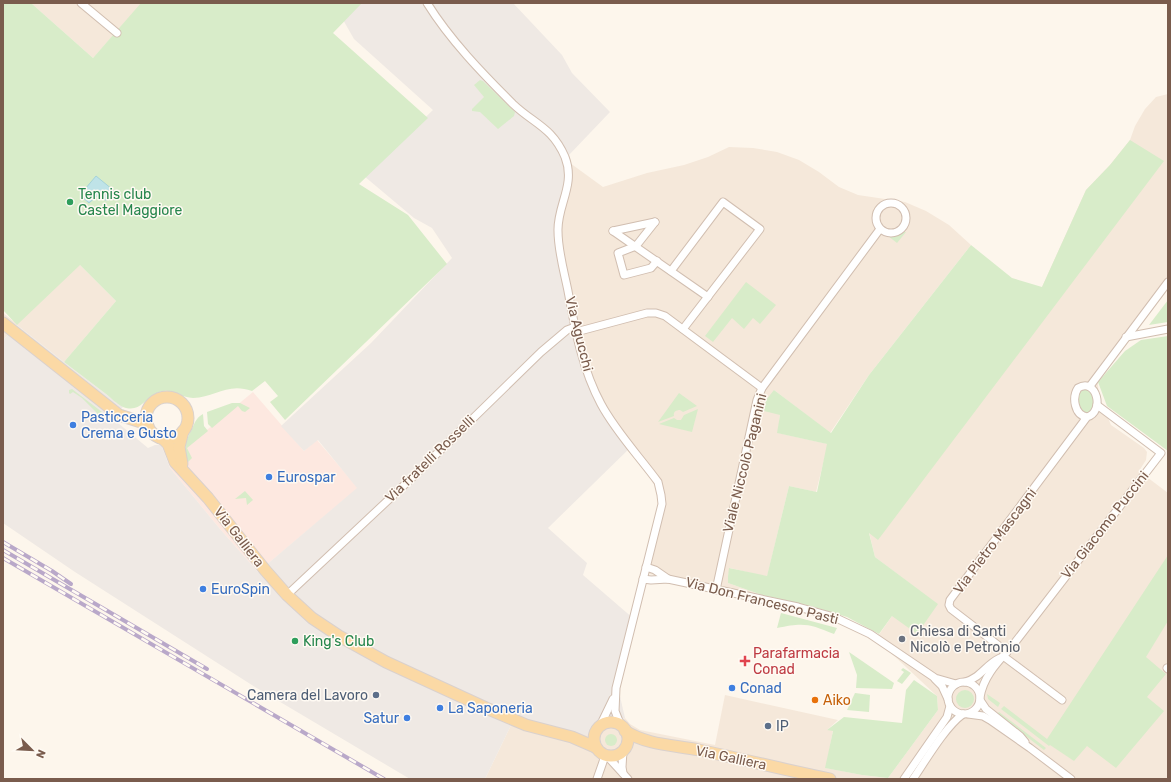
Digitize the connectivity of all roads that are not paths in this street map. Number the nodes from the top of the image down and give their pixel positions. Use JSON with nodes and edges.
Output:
{"nodes":[{"id":1,"x":81,"y":3,"type":"edge"},
{"id":2,"x":426,"y":3,"type":"edge"},
{"id":3,"x":117,"y":33,"type":"dead end"},
{"id":4,"x":880,"y":229,"type":"junction"},
{"id":5,"x":636,"y":246,"type":"junction"},
{"id":6,"x":657,"y":261,"type":"junction"},
{"id":7,"x":671,"y":271,"type":"junction"},
{"id":8,"x":1168,"y":282,"type":"edge"},
{"id":9,"x":708,"y":296,"type":"junction"},
{"id":10,"x":5,"y":328,"type":"edge"},
{"id":11,"x":576,"y":329,"type":"junction"},
{"id":12,"x":683,"y":329,"type":"junction"},
{"id":13,"x":1168,"y":329,"type":"edge"},
{"id":14,"x":1126,"y":337,"type":"junction"},
{"id":15,"x":1090,"y":386,"type":"junction"},
{"id":16,"x":762,"y":388,"type":"junction"},
{"id":17,"x":1097,"y":405,"type":"junction"},
{"id":18,"x":112,"y":408,"type":"junction"},
{"id":19,"x":149,"y":408,"type":"junction"},
{"id":20,"x":1087,"y":417,"type":"junction"},
{"id":21,"x":148,"y":426,"type":"junction"},
{"id":22,"x":183,"y":431,"type":"junction"},
{"id":23,"x":162,"y":438,"type":"junction"},
{"id":24,"x":185,"y":471,"type":"junction"},
{"id":25,"x":646,"y":567,"type":"junction"},
{"id":26,"x":668,"y":578,"type":"junction"},
{"id":27,"x":643,"y":579,"type":"junction"},
{"id":28,"x":716,"y":590,"type":"junction"},
{"id":29,"x":287,"y":595,"type":"junction"},
{"id":30,"x":1004,"y":656,"type":"junction"},
{"id":31,"x":935,"y":678,"type":"junction"},
{"id":32,"x":965,"y":682,"type":"junction"},
{"id":33,"x":956,"y":684,"type":"junction"},
{"id":34,"x":615,"y":695,"type":"junction"},
{"id":35,"x":948,"y":699,"type":"junction"},
{"id":36,"x":980,"y":699,"type":"junction"},
{"id":37,"x":1062,"y":700,"type":"dead end"},
{"id":38,"x":950,"y":706,"type":"junction"},
{"id":39,"x":966,"y":714,"type":"junction"},
{"id":40,"x":600,"y":726,"type":"junction"},
{"id":41,"x":623,"y":728,"type":"junction"},
{"id":42,"x":572,"y":737,"type":"junction"},
{"id":43,"x":656,"y":743,"type":"junction"},
{"id":44,"x":595,"y":747,"type":"junction"},
{"id":45,"x":1030,"y":748,"type":"junction"},
{"id":46,"x":624,"y":750,"type":"junction"},
{"id":47,"x":606,"y":756,"type":"junction"},
{"id":48,"x":626,"y":776,"type":"edge"},
{"id":49,"x":908,"y":778,"type":"edge"},
{"id":50,"x":597,"y":779,"type":"edge"},
{"id":51,"x":830,"y":779,"type":"edge"},
{"id":52,"x":1071,"y":779,"type":"edge"}],
"edges":[{"from":1,"to":3,"type":"street"},
{"from":2,"to":11,"type":"street","name":"Via Agucchi"},
{"from":4,"to":4,"type":"street"},
{"from":4,"to":16,"type":"street","name":"Viale Niccolò Paganini"},
{"from":5,"to":5,"type":"street"},
{"from":5,"to":6,"type":"street"},
{"from":5,"to":6,"type":"street"},
{"from":6,"to":7,"type":"street"},
{"from":7,"to":9,"type":"street"},
{"from":7,"to":9,"type":"street"},
{"from":8,"to":14,"type":"street"},
{"from":9,"to":12,"type":"street"},
{"from":10,"to":18,"type":"main road"},
{"from":11,"to":12,"type":"street","name":"Via fratelli Rosselli"},
{"from":11,"to":25,"type":"street","name":"Via Agucchi"},
{"from":11,"to":29,"type":"street","name":"Via fratelli Rosselli"},
{"from":12,"to":16,"type":"street","name":"Via fratelli Rosselli"},
{"from":13,"to":14,"type":"street"},
{"from":14,"to":15,"type":"street"},
{"from":15,"to":17,"type":"street"},
{"from":15,"to":20,"type":"street"},
{"from":16,"to":28,"type":"street","name":"Viale Niccolò Paganini"},
{"from":17,"to":20,"type":"street","name":"Via Pietro Mascagni"},
{"from":17,"to":30,"type":"street","name":"Via Giacomo Puccini"},
{"from":18,"to":19,"type":"main road"},
{"from":18,"to":21,"type":"main road"},
{"from":19,"to":21,"type":"main road"},
{"from":19,"to":22,"type":"main road"},
{"from":20,"to":30,"type":"street","name":"Via Pietro Mascagni"},
{"from":21,"to":23,"type":"main road"},
{"from":22,"to":23,"type":"main road"},
{"from":22,"to":24,"type":"main road","name":"Via Galliera"},
{"from":23,"to":24,"type":"main road","name":"Via Galliera"},
{"from":24,"to":29,"type":"main road","name":"Via Galliera"},
{"from":25,"to":26,"type":"street","name":"Via Don Francesco Pasti"},
{"from":25,"to":27,"type":"street","name":"Via Agucchi"},
{"from":26,"to":27,"type":"street","name":"Via Don Francesco Pasti"},
{"from":26,"to":28,"type":"street","name":"Via Don Francesco Pasti"},
{"from":27,"to":34,"type":"street","name":"Via Agucchi"},
{"from":28,"to":31,"type":"street","name":"Via Don Francesco Pasti"},
{"from":29,"to":42,"type":"main road","name":"Via Galliera"},
{"from":30,"to":32,"type":"street","name":"Via Giacomo Puccini"},
{"from":30,"to":36,"type":"street","name":"Via Giacomo Puccini"},
{"from":30,"to":37,"type":"street"},
{"from":31,"to":33,"type":"street","name":"Via Don Francesco Pasti"},
{"from":31,"to":35,"type":"street","name":"Via Don Francesco Pasti"},
{"from":32,"to":33,"type":"street"},
{"from":32,"to":36,"type":"street"},
{"from":33,"to":35,"type":"street"},
{"from":34,"to":40,"type":"street"},
{"from":34,"to":41,"type":"street"},
{"from":35,"to":38,"type":"street"},
{"from":36,"to":39,"type":"street"},
{"from":36,"to":45,"type":"street"},
{"from":38,"to":39,"type":"street"},
{"from":38,"to":49,"type":"street"},
{"from":39,"to":45,"type":"street"},
{"from":39,"to":49,"type":"street"},
{"from":40,"to":41,"type":"main road"},
{"from":40,"to":42,"type":"main road"},
{"from":40,"to":44,"type":"main road"},
{"from":41,"to":43,"type":"main road","name":"Via Galliera"},
{"from":41,"to":46,"type":"main road"},
{"from":42,"to":44,"type":"main road","name":"Via Galliera"},
{"from":43,"to":46,"type":"main road","name":"Via Galliera"},
{"from":43,"to":51,"type":"main road","name":"Via Galliera"},
{"from":44,"to":47,"type":"main road"},
{"from":45,"to":52,"type":"street"},
{"from":46,"to":47,"type":"main road"},
{"from":46,"to":48,"type":"street"},
{"from":47,"to":48,"type":"street"},
{"from":47,"to":50,"type":"street"}]}
